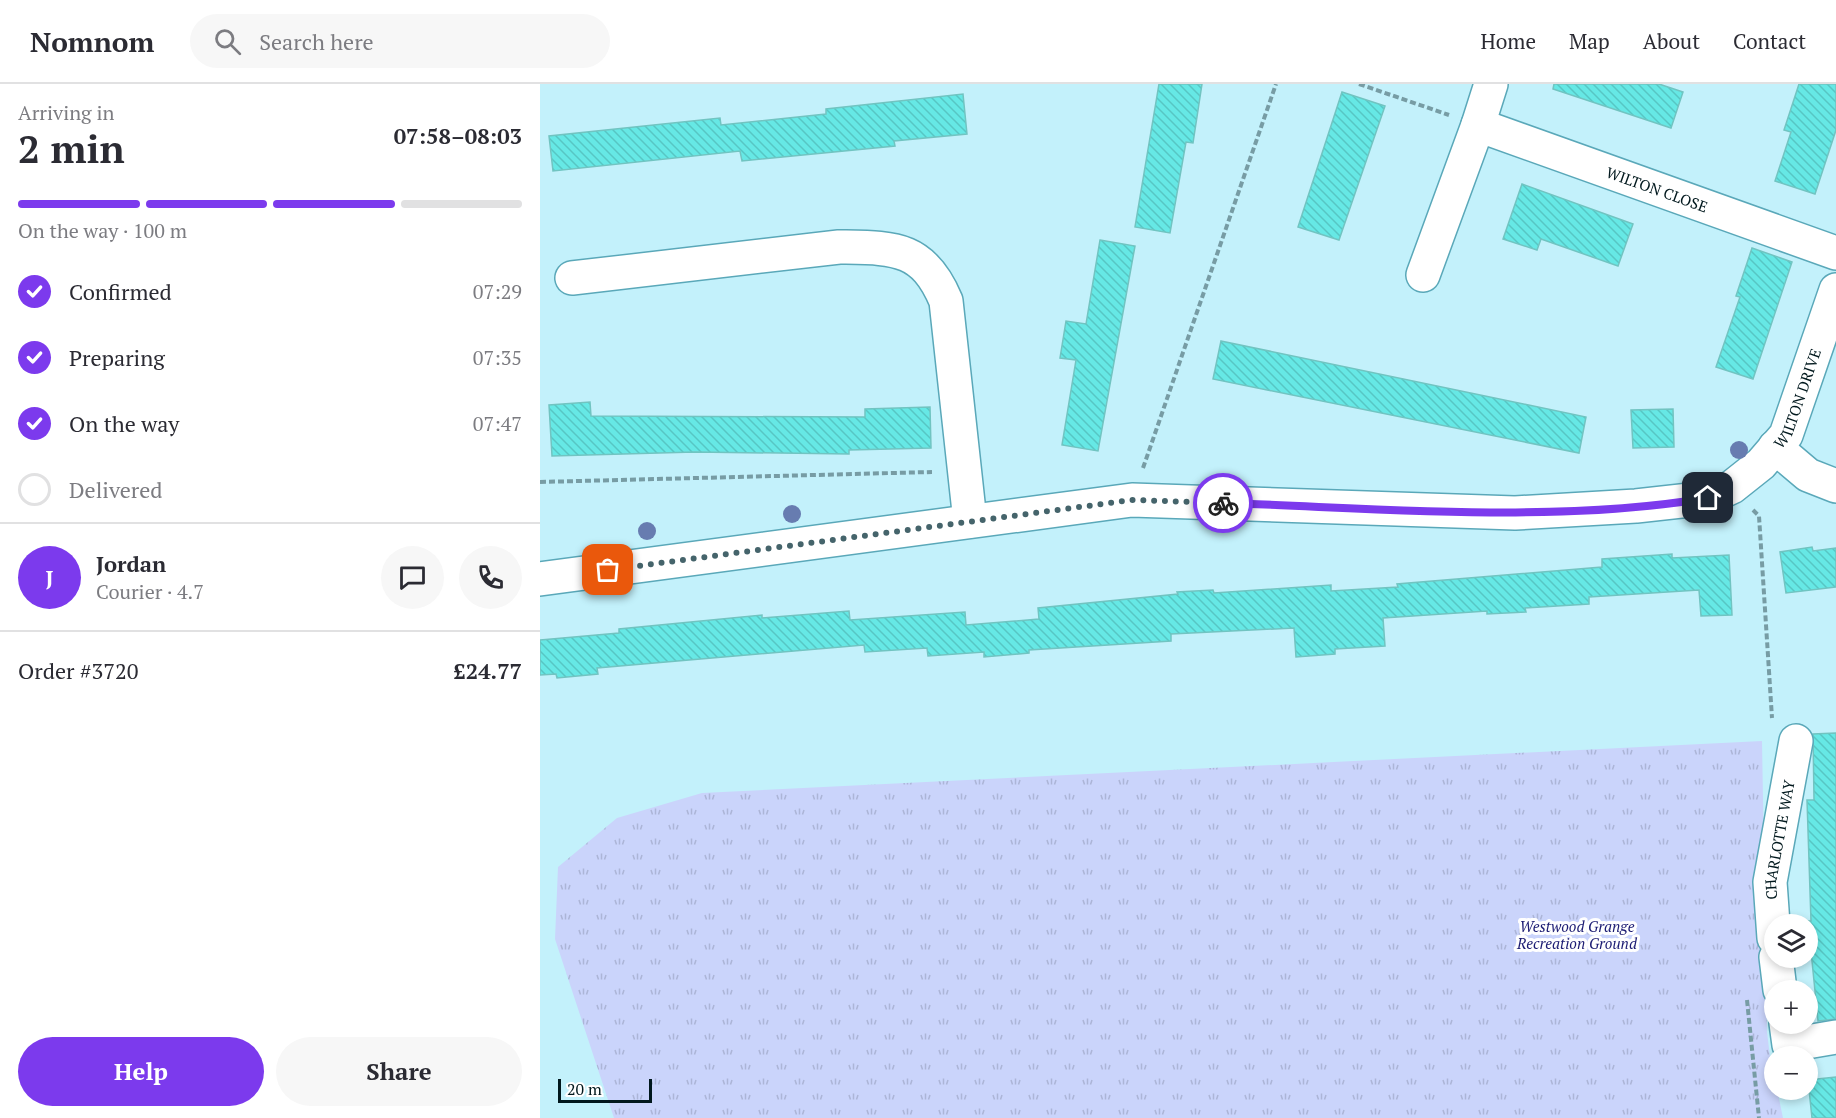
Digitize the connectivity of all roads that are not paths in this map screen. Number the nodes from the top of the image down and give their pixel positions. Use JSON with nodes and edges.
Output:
{"nodes":[{"id":1,"x":1491,"y":84,"type":"edge"},
{"id":2,"x":1478,"y":125,"type":"junction"},
{"id":3,"x":1836,"y":252,"type":"edge"},
{"id":4,"x":1423,"y":275,"type":"dead end"},
{"id":5,"x":572,"y":278,"type":"dead end"},
{"id":6,"x":1836,"y":290,"type":"edge"},
{"id":7,"x":1775,"y":447,"type":"junction"},
{"id":8,"x":1836,"y":486,"type":"edge"},
{"id":9,"x":970,"y":521,"type":"junction"},
{"id":10,"x":540,"y":579,"type":"edge"},
{"id":11,"x":1796,"y":741,"type":"dead end"},
{"id":12,"x":1772,"y":914,"type":"edge"},
{"id":13,"x":1836,"y":1037,"type":"edge"},
{"id":14,"x":1789,"y":1041,"type":"edge"}],
"edges":[{"from":1,"to":2,"type":"street"},
{"from":2,"to":3,"type":"street","name":"WILTON CLOSE"},
{"from":2,"to":4,"type":"street"},
{"from":5,"to":9,"type":"street"},
{"from":6,"to":7,"type":"street","name":"WILTON DRIVE"},
{"from":7,"to":8,"type":"street"},
{"from":7,"to":9,"type":"street","name":"WILTON DRIVE"},
{"from":9,"to":10,"type":"street","name":"WILTON DRIVE"},
{"from":11,"to":12,"type":"street","name":"CHARLOTTE WAY"},
{"from":13,"to":14,"type":"street"}]}
